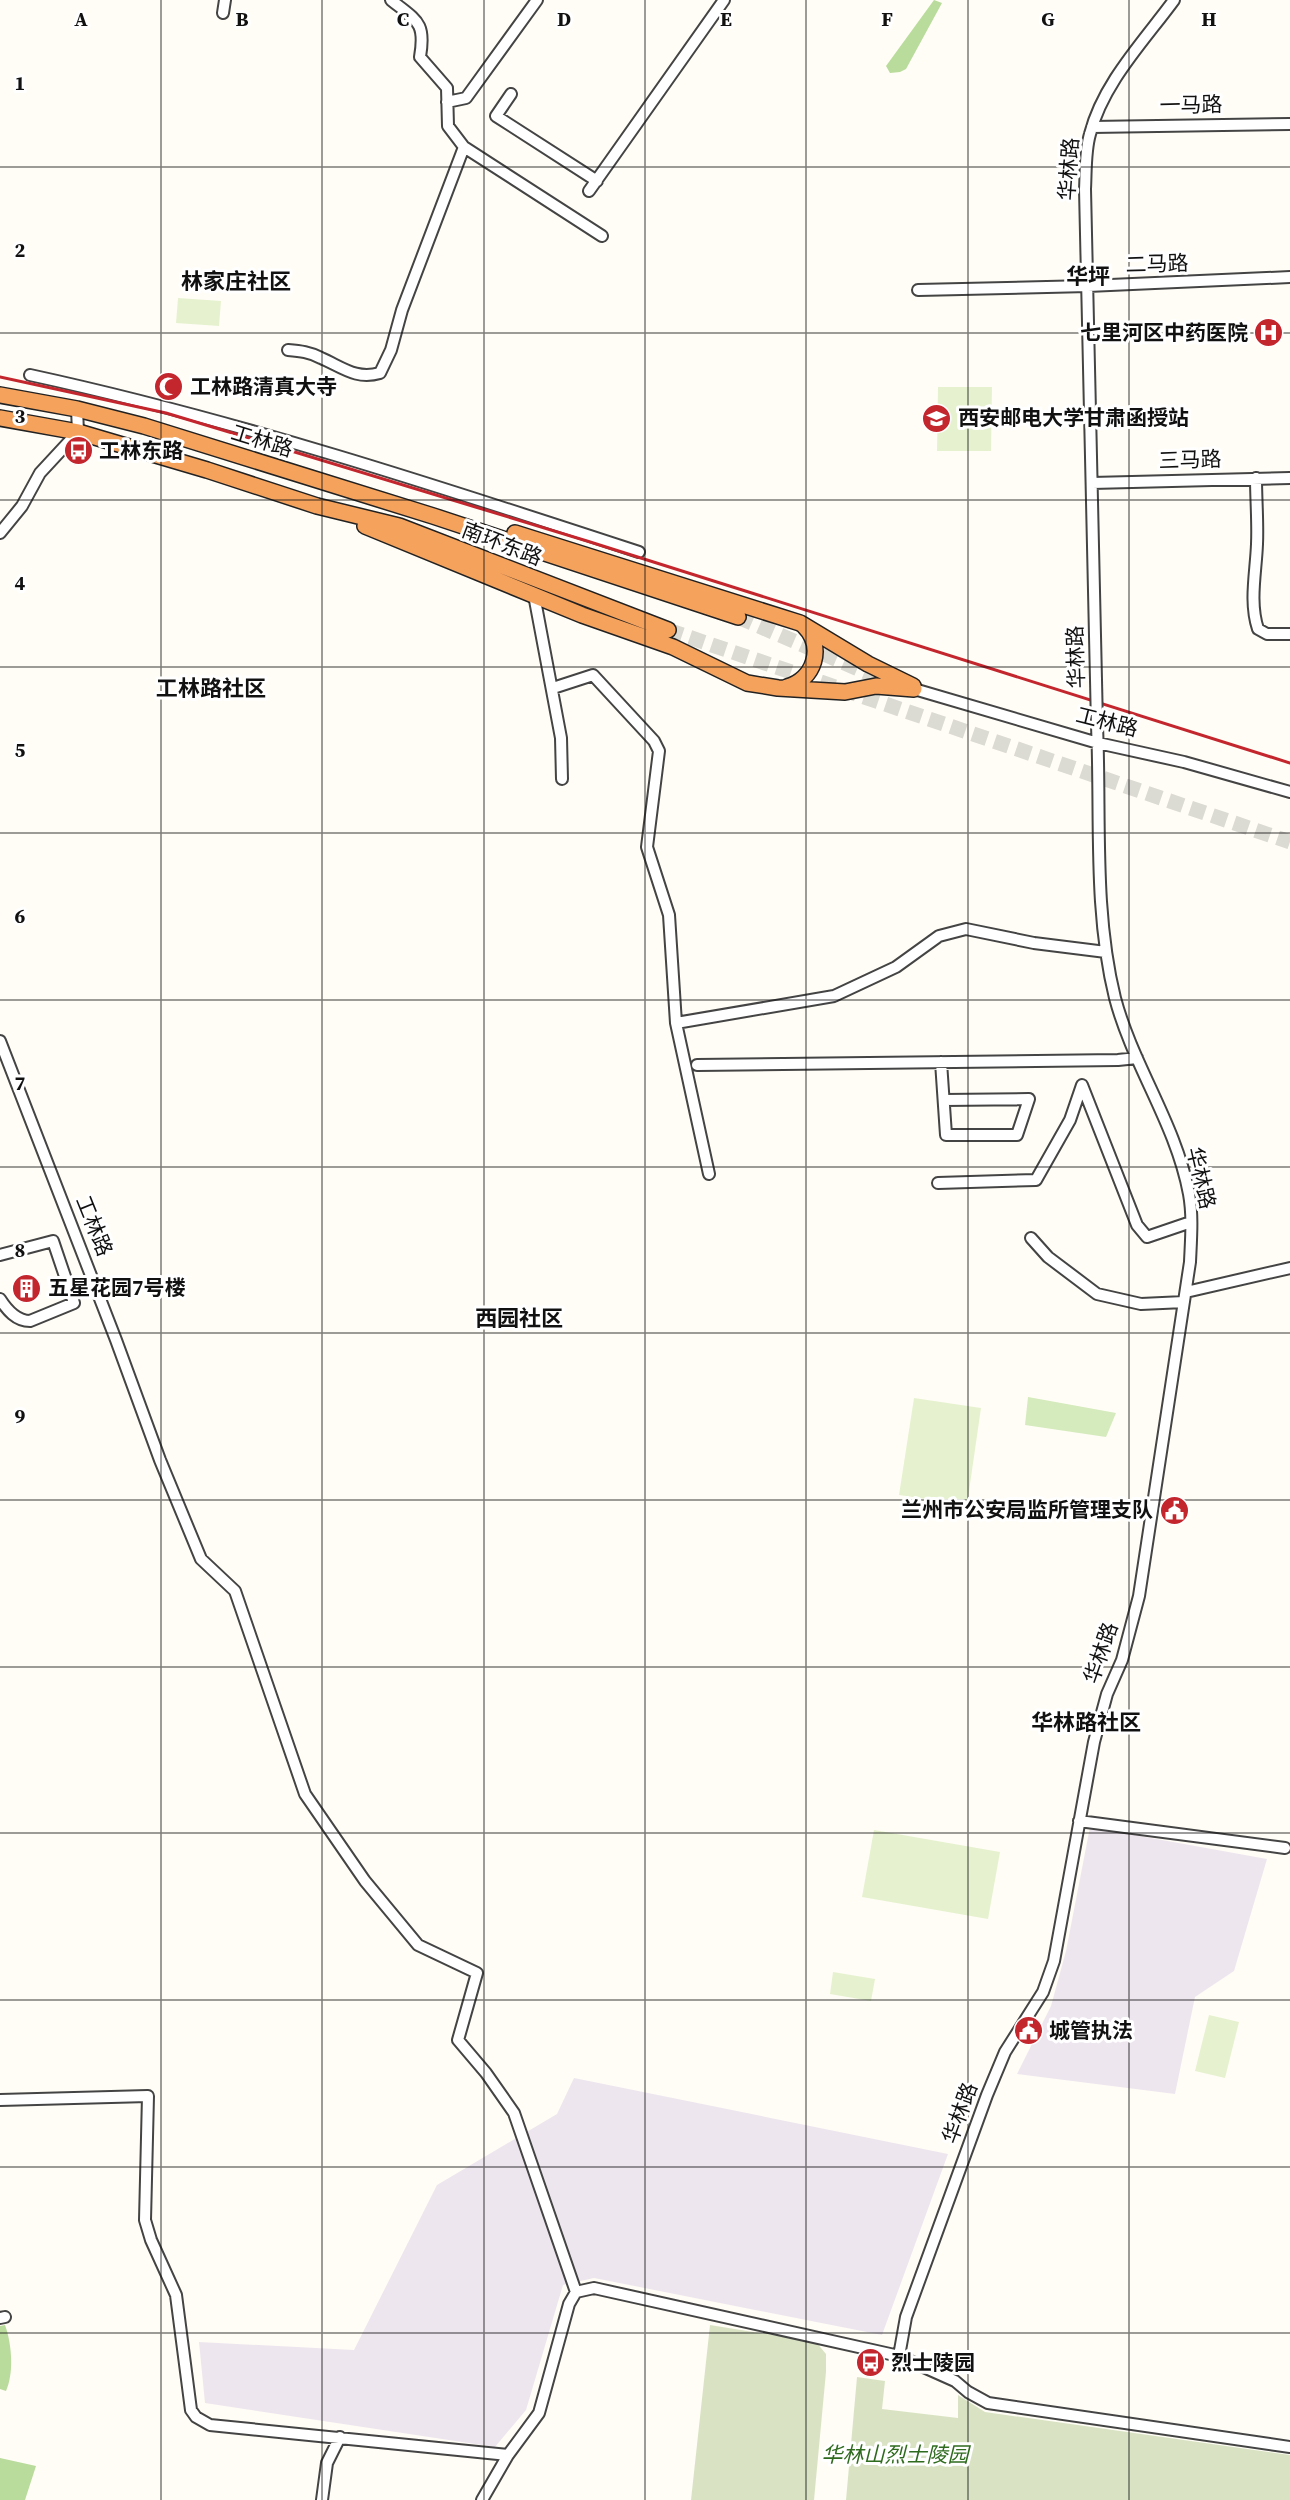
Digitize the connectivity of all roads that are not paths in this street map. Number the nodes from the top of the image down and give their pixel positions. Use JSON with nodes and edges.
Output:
{"nodes":[{"id":1,"x":225,"y":0,"type":"edge"},
{"id":2,"x":391,"y":0,"type":"edge"},
{"id":3,"x":537,"y":0,"type":"edge"},
{"id":4,"x":724,"y":0,"type":"edge"},
{"id":5,"x":1174,"y":0,"type":"edge"},
{"id":6,"x":223,"y":13,"type":"dead end"},
{"id":7,"x":510,"y":94,"type":"dead end"},
{"id":8,"x":447,"y":102,"type":"junction"},
{"id":9,"x":1290,"y":124,"type":"edge"},
{"id":10,"x":1092,"y":127,"type":"junction"},
{"id":11,"x":464,"y":147,"type":"junction"},
{"id":12,"x":597,"y":181,"type":"junction"},
{"id":13,"x":590,"y":191,"type":"dead end"},
{"id":14,"x":602,"y":236,"type":"dead end"},
{"id":15,"x":1290,"y":277,"type":"edge"},
{"id":16,"x":1088,"y":286,"type":"junction"},
{"id":17,"x":918,"y":290,"type":"dead end"},
{"id":18,"x":288,"y":350,"type":"dead end"},
{"id":19,"x":30,"y":375,"type":"dead end"},
{"id":20,"x":0,"y":395,"type":"edge"},
{"id":21,"x":77,"y":409,"type":"junction"},
{"id":22,"x":0,"y":418,"type":"edge"},
{"id":23,"x":78,"y":432,"type":"junction"},
{"id":24,"x":1256,"y":478,"type":"junction"},
{"id":25,"x":1290,"y":478,"type":"edge"},
{"id":26,"x":1092,"y":483,"type":"junction"},
{"id":27,"x":318,"y":506,"type":"junction"},
{"id":28,"x":433,"y":516,"type":"junction"},
{"id":29,"x":0,"y":533,"type":"edge"},
{"id":30,"x":590,"y":536,"type":"junction"},
{"id":31,"x":639,"y":552,"type":"dead end"},
{"id":32,"x":583,"y":554,"type":"junction"},
{"id":33,"x":534,"y":595,"type":"junction"},
{"id":34,"x":738,"y":617,"type":"tunnel mouth"},
{"id":35,"x":800,"y":623,"type":"junction"},
{"id":36,"x":668,"y":630,"type":"tunnel mouth"},
{"id":37,"x":1290,"y":634,"type":"edge"},
{"id":38,"x":553,"y":688,"type":"junction"},
{"id":39,"x":778,"y":688,"type":"junction"},
{"id":40,"x":915,"y":689,"type":"junction"},
{"id":41,"x":1098,"y":743,"type":"junction"},
{"id":42,"x":562,"y":779,"type":"dead end"},
{"id":43,"x":1290,"y":792,"type":"edge"},
{"id":44,"x":1106,"y":952,"type":"junction"},
{"id":45,"x":676,"y":1023,"type":"junction"},
{"id":46,"x":0,"y":1041,"type":"edge"},
{"id":47,"x":1137,"y":1058,"type":"junction"},
{"id":48,"x":941,"y":1062,"type":"junction"},
{"id":49,"x":697,"y":1065,"type":"dead end"},
{"id":50,"x":944,"y":1100,"type":"junction"},
{"id":51,"x":709,"y":1174,"type":"dead end"},
{"id":52,"x":938,"y":1183,"type":"dead end"},
{"id":53,"x":1191,"y":1222,"type":"junction"},
{"id":54,"x":1031,"y":1238,"type":"dead end"},
{"id":55,"x":0,"y":1255,"type":"edge"},
{"id":56,"x":1290,"y":1269,"type":"edge"},
{"id":57,"x":1185,"y":1297,"type":"junction"},
{"id":58,"x":0,"y":1299,"type":"edge"},
{"id":59,"x":1079,"y":1821,"type":"junction"},
{"id":60,"x":1285,"y":1848,"type":"dead end"},
{"id":61,"x":0,"y":2100,"type":"edge"},
{"id":62,"x":576,"y":2292,"type":"junction"},
{"id":63,"x":898,"y":2356,"type":"junction"},
{"id":64,"x":340,"y":2437,"type":"junction"},
{"id":65,"x":1290,"y":2447,"type":"edge"},
{"id":66,"x":508,"y":2455,"type":"junction"},
{"id":67,"x":322,"y":2500,"type":"edge"},
{"id":68,"x":482,"y":2500,"type":"edge"}],
"edges":[{"from":1,"to":6,"type":"street"},
{"from":2,"to":8,"type":"street"},
{"from":3,"to":8,"type":"street"},
{"from":4,"to":12,"type":"street"},
{"from":5,"to":10,"type":"street","name":"华林路"},
{"from":7,"to":12,"type":"street"},
{"from":8,"to":11,"type":"street"},
{"from":9,"to":10,"type":"street","name":"一马路"},
{"from":10,"to":16,"type":"street","name":"华林路"},
{"from":11,"to":14,"type":"street"},
{"from":11,"to":18,"type":"street"},
{"from":12,"to":13,"type":"street"},
{"from":15,"to":16,"type":"street","name":"二马路"},
{"from":16,"to":17,"type":"street","name":"二马路"},
{"from":16,"to":26,"type":"street","name":"华林路"},
{"from":19,"to":30,"type":"street"},
{"from":20,"to":21,"type":"highway","name":"工林路"},
{"from":21,"to":23,"type":"street"},
{"from":21,"to":28,"type":"highway","name":"工林路"},
{"from":22,"to":23,"type":"highway","name":"工林路"},
{"from":23,"to":27,"type":"highway","name":"工林路"},
{"from":23,"to":29,"type":"street"},
{"from":24,"to":25,"type":"street","name":"三马路"},
{"from":24,"to":26,"type":"street","name":"三马路"},
{"from":24,"to":37,"type":"street"},
{"from":26,"to":41,"type":"street","name":"华林路","bridge":true},
{"from":27,"to":33,"type":"highway"},
{"from":27,"to":36,"type":"highway","name":"南环东路"},
{"from":28,"to":32,"type":"highway"},
{"from":28,"to":34,"type":"highway","name":"南环东路"},
{"from":30,"to":31,"type":"street"},
{"from":30,"to":32,"type":"street"},
{"from":32,"to":35,"type":"highway"},
{"from":33,"to":38,"type":"street"},
{"from":33,"to":39,"type":"highway"},
{"from":35,"to":39,"type":"highway"},
{"from":35,"to":40,"type":"highway"},
{"from":38,"to":42,"type":"street"},
{"from":38,"to":45,"type":"street"},
{"from":39,"to":40,"type":"highway"},
{"from":40,"to":41,"type":"street","name":"工林路"},
{"from":41,"to":43,"type":"street","name":"工林路"},
{"from":41,"to":44,"type":"street","name":"华林路"},
{"from":44,"to":45,"type":"street"},
{"from":44,"to":47,"type":"street","name":"华林路"},
{"from":45,"to":51,"type":"street"},
{"from":46,"to":62,"type":"street","name":"工林路"},
{"from":47,"to":48,"type":"street"},
{"from":47,"to":53,"type":"street","name":"华林路"},
{"from":48,"to":49,"type":"street"},
{"from":48,"to":50,"type":"street"},
{"from":50,"to":50,"type":"street"},
{"from":52,"to":53,"type":"street"},
{"from":53,"to":57,"type":"street","name":"华林路"},
{"from":54,"to":57,"type":"street"},
{"from":55,"to":58,"type":"street"},
{"from":56,"to":57,"type":"street"},
{"from":57,"to":59,"type":"street","name":"华林路"},
{"from":59,"to":60,"type":"street"},
{"from":59,"to":63,"type":"street","name":"华林路"},
{"from":61,"to":64,"type":"street"},
{"from":62,"to":63,"type":"street"},
{"from":62,"to":66,"type":"street"},
{"from":63,"to":65,"type":"street"},
{"from":64,"to":66,"type":"street"},
{"from":64,"to":67,"type":"street"},
{"from":66,"to":68,"type":"street"}]}
